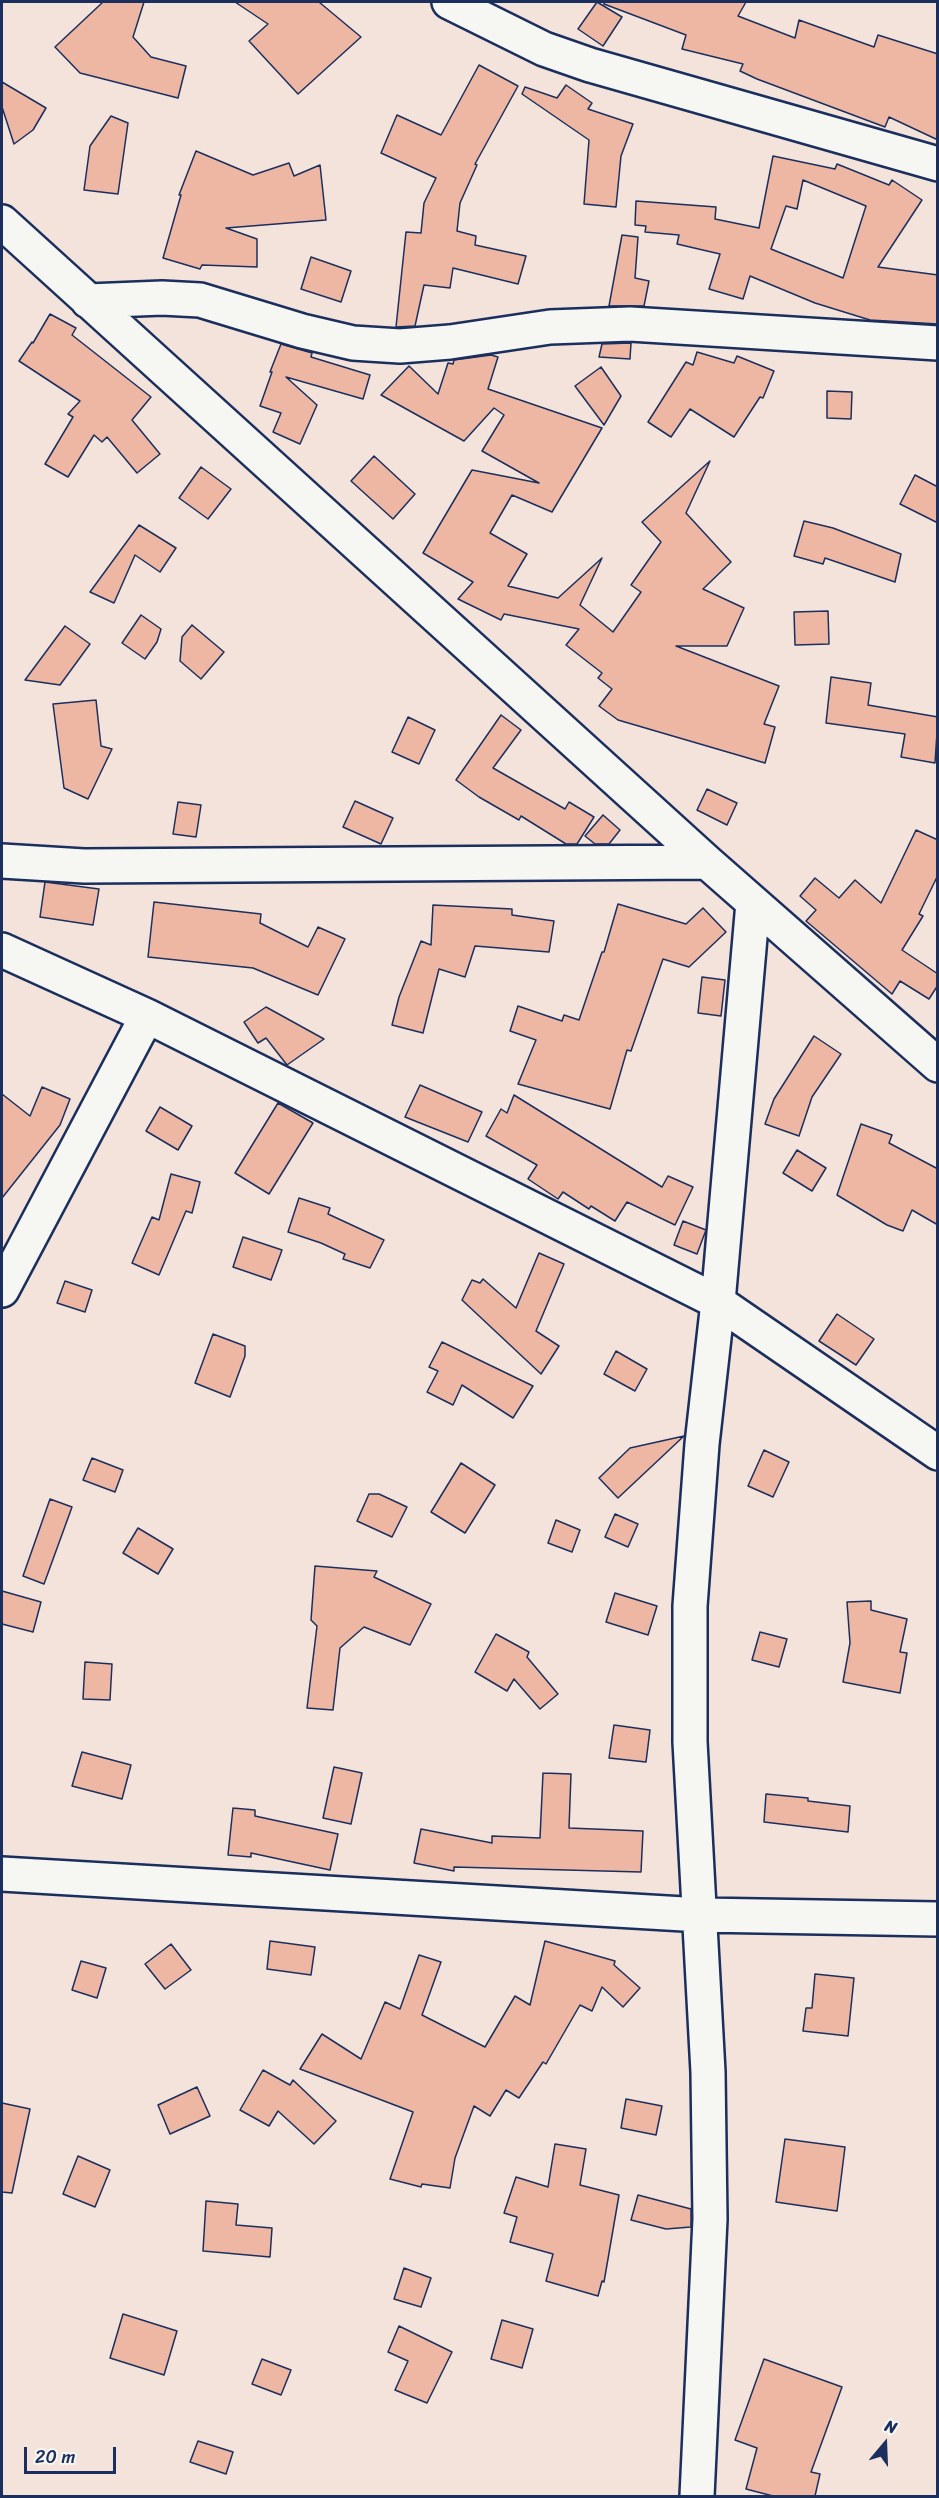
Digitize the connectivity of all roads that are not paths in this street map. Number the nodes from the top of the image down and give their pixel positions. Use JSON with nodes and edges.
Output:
{"nodes":[{"id":1,"x":449,"y":2,"type":"edge"},
{"id":2,"x":938,"y":164,"type":"edge"},
{"id":3,"x":2,"y":222,"type":"edge"},
{"id":4,"x":88,"y":301,"type":"junction"},
{"id":5,"x":938,"y":343,"type":"edge"},
{"id":6,"x":2,"y":861,"type":"edge"},
{"id":7,"x":707,"y":862,"type":"junction"},
{"id":8,"x":753,"y":903,"type":"junction"},
{"id":9,"x":2,"y":950,"type":"edge"},
{"id":10,"x":147,"y":1016,"type":"junction"},
{"id":11,"x":938,"y":1065,"type":"edge"},
{"id":12,"x":2,"y":1290,"type":"edge"},
{"id":13,"x":718,"y":1302,"type":"junction"},
{"id":14,"x":938,"y":1453,"type":"edge"},
{"id":15,"x":2,"y":1874,"type":"edge"},
{"id":16,"x":701,"y":1915,"type":"junction"},
{"id":17,"x":938,"y":1918,"type":"edge"},
{"id":18,"x":697,"y":2496,"type":"edge"}],
"edges":[{"from":1,"to":2,"type":"street"},
{"from":3,"to":4,"type":"street"},
{"from":4,"to":5,"type":"street"},
{"from":4,"to":7,"type":"street"},
{"from":6,"to":7,"type":"street"},
{"from":7,"to":8,"type":"street"},
{"from":8,"to":11,"type":"street"},
{"from":8,"to":13,"type":"street"},
{"from":9,"to":10,"type":"street"},
{"from":10,"to":12,"type":"street"},
{"from":10,"to":13,"type":"street"},
{"from":13,"to":14,"type":"street"},
{"from":13,"to":16,"type":"street"},
{"from":15,"to":16,"type":"street"},
{"from":16,"to":17,"type":"street"},
{"from":16,"to":18,"type":"street"}]}
